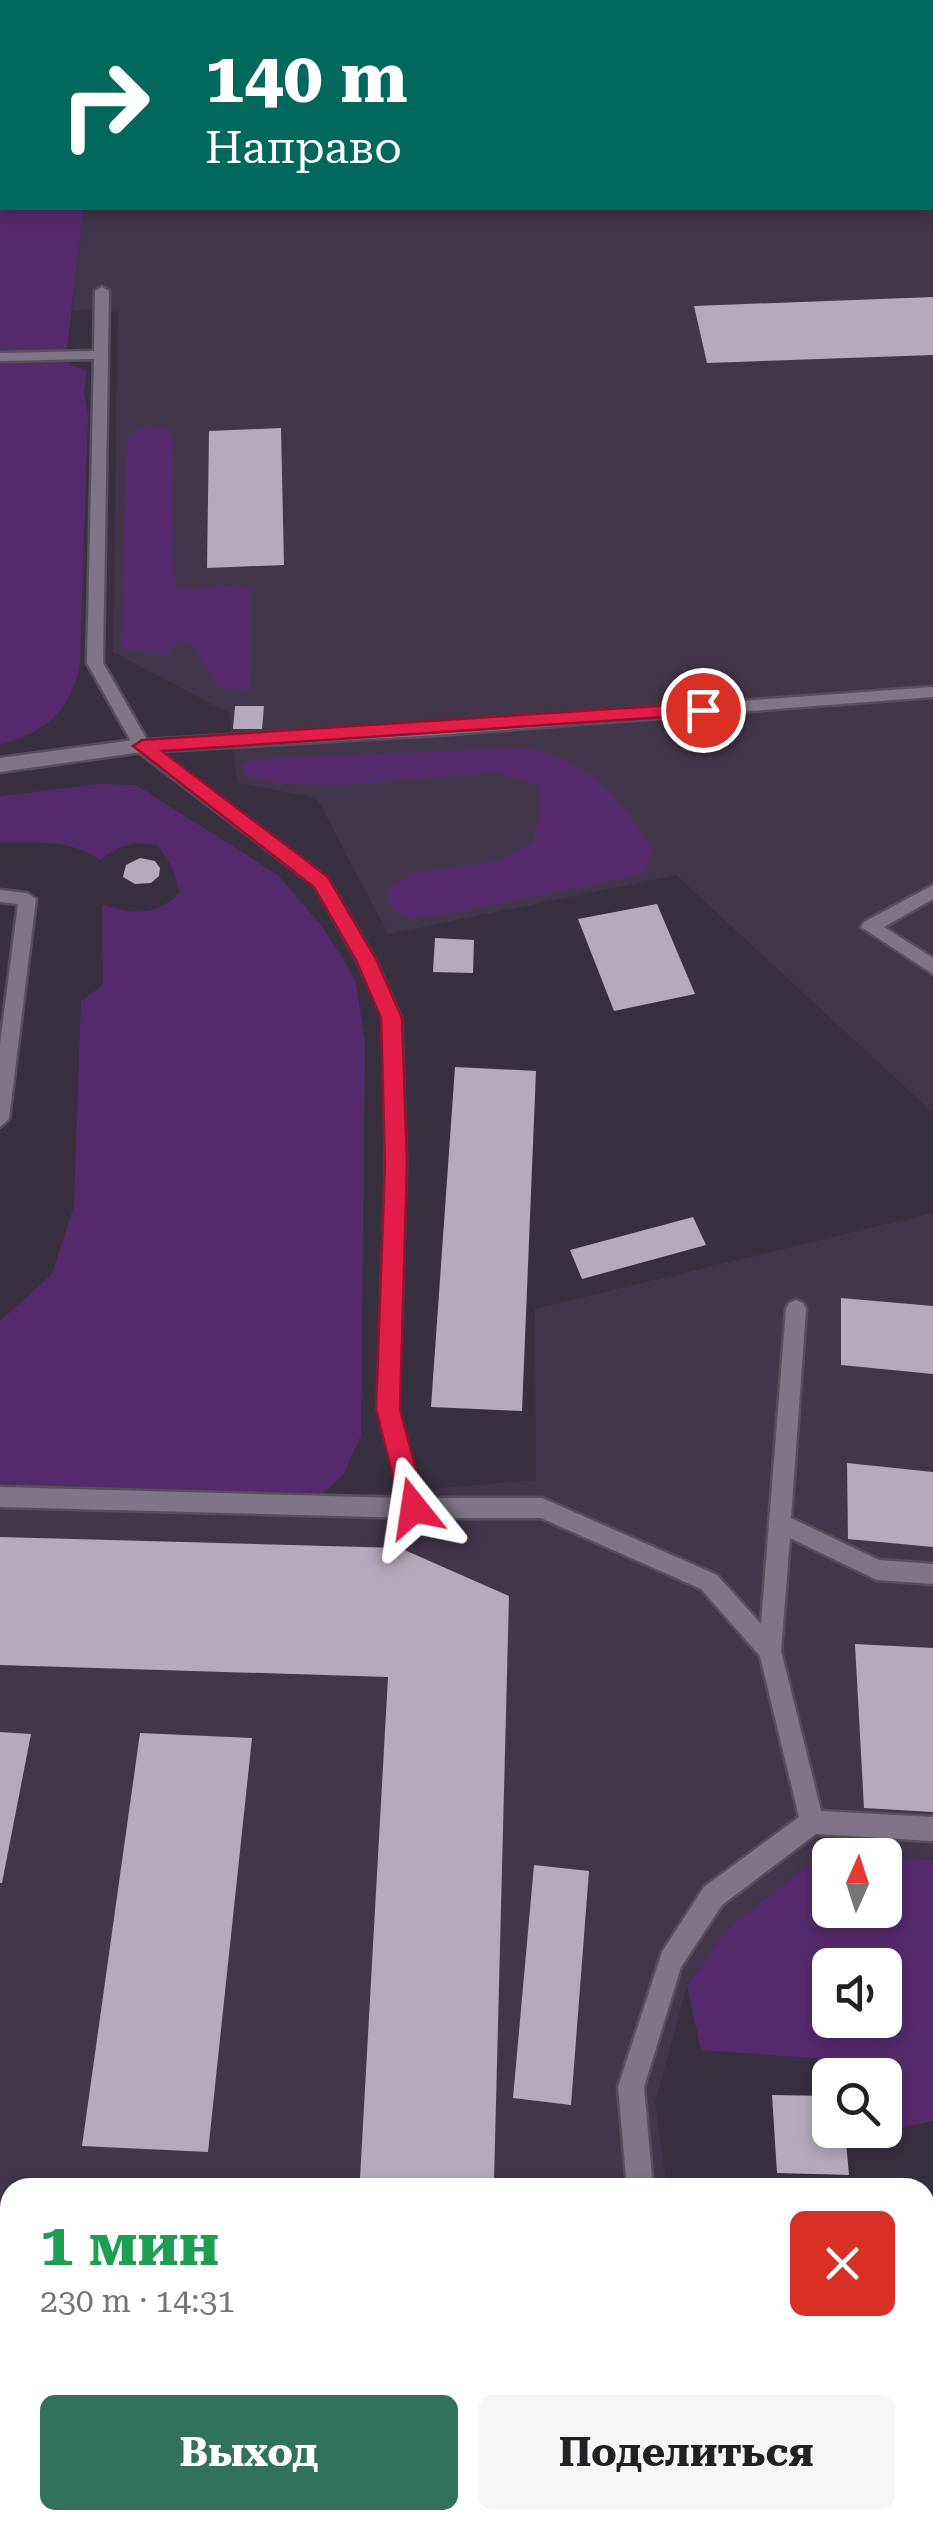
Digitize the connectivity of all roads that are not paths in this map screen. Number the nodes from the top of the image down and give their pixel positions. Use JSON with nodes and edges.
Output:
{"nodes":[{"id":1,"x":102,"y":291,"type":"dead end"},
{"id":2,"x":99,"y":355,"type":"junction"},
{"id":3,"x":0,"y":358,"type":"edge"},
{"id":4,"x":933,"y":692,"type":"edge"},
{"id":5,"x":142,"y":746,"type":"junction"},
{"id":6,"x":0,"y":765,"type":"edge"},
{"id":7,"x":933,"y":891,"type":"edge"},
{"id":8,"x":0,"y":896,"type":"edge"},
{"id":9,"x":933,"y":967,"type":"edge"},
{"id":10,"x":0,"y":1119,"type":"edge"},
{"id":11,"x":796,"y":1308,"type":"dead end"},
{"id":12,"x":0,"y":1497,"type":"edge"},
{"id":13,"x":414,"y":1508,"type":"junction"},
{"id":14,"x":780,"y":1523,"type":"junction"},
{"id":15,"x":933,"y":1574,"type":"edge"},
{"id":16,"x":770,"y":1651,"type":"junction"},
{"id":17,"x":812,"y":1822,"type":"junction"},
{"id":18,"x":933,"y":1830,"type":"edge"},
{"id":19,"x":639,"y":2178,"type":"edge"}],
"edges":[{"from":1,"to":2,"type":"lane"},
{"from":2,"to":3,"type":"lane"},
{"from":2,"to":5,"type":"lane"},
{"from":4,"to":5,"type":"lane"},
{"from":5,"to":6,"type":"street"},
{"from":5,"to":13,"type":"lane"},
{"from":7,"to":9,"type":"lane"},
{"from":8,"to":10,"type":"lane"},
{"from":11,"to":14,"type":"lane"},
{"from":12,"to":13,"type":"lane"},
{"from":13,"to":16,"type":"lane"},
{"from":14,"to":15,"type":"lane"},
{"from":14,"to":16,"type":"lane"},
{"from":16,"to":17,"type":"lane"},
{"from":17,"to":18,"type":"lane"},
{"from":17,"to":19,"type":"lane"}]}
